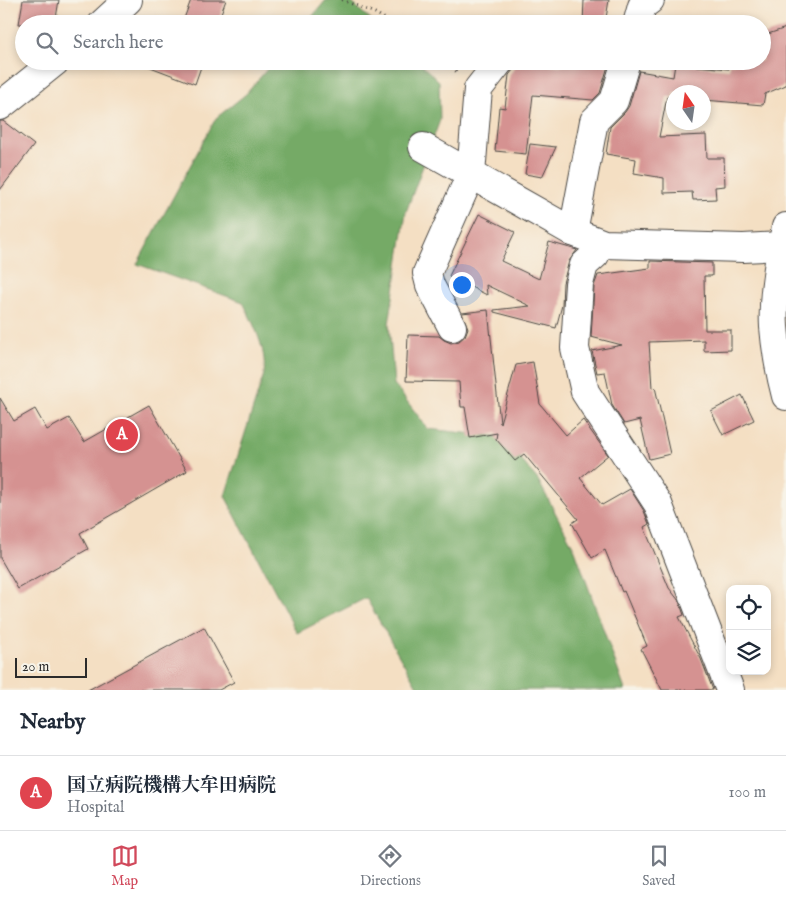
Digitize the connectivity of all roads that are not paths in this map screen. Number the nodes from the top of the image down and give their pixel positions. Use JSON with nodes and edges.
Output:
{"nodes":[{"id":1,"x":128,"y":0,"type":"edge"},
{"id":2,"x":650,"y":0,"type":"edge"},
{"id":3,"x":112,"y":15,"type":"edge"},
{"id":4,"x":640,"y":15,"type":"edge"},
{"id":5,"x":45,"y":70,"type":"edge"},
{"id":6,"x":493,"y":70,"type":"edge"},
{"id":7,"x":623,"y":70,"type":"edge"},
{"id":8,"x":0,"y":106,"type":"edge"},
{"id":9,"x":424,"y":147,"type":"dead end"},
{"id":10,"x":471,"y":174,"type":"junction"},
{"id":11,"x":573,"y":232,"type":"junction"},
{"id":12,"x":784,"y":237,"type":"edge"},
{"id":13,"x":595,"y":255,"type":"dead end"},
{"id":14,"x":452,"y":327,"type":"dead end"},
{"id":15,"x":786,"y":396,"type":"edge"},
{"id":16,"x":730,"y":690,"type":"edge"}],
"edges":[{"from":1,"to":3,"type":"street"},
{"from":2,"to":4,"type":"street"},
{"from":5,"to":8,"type":"street"},
{"from":6,"to":10,"type":"street"},
{"from":7,"to":11,"type":"street"},
{"from":9,"to":10,"type":"street"},
{"from":10,"to":11,"type":"street"},
{"from":10,"to":14,"type":"street"},
{"from":11,"to":12,"type":"street"},
{"from":12,"to":15,"type":"street"},
{"from":13,"to":16,"type":"street"}]}
